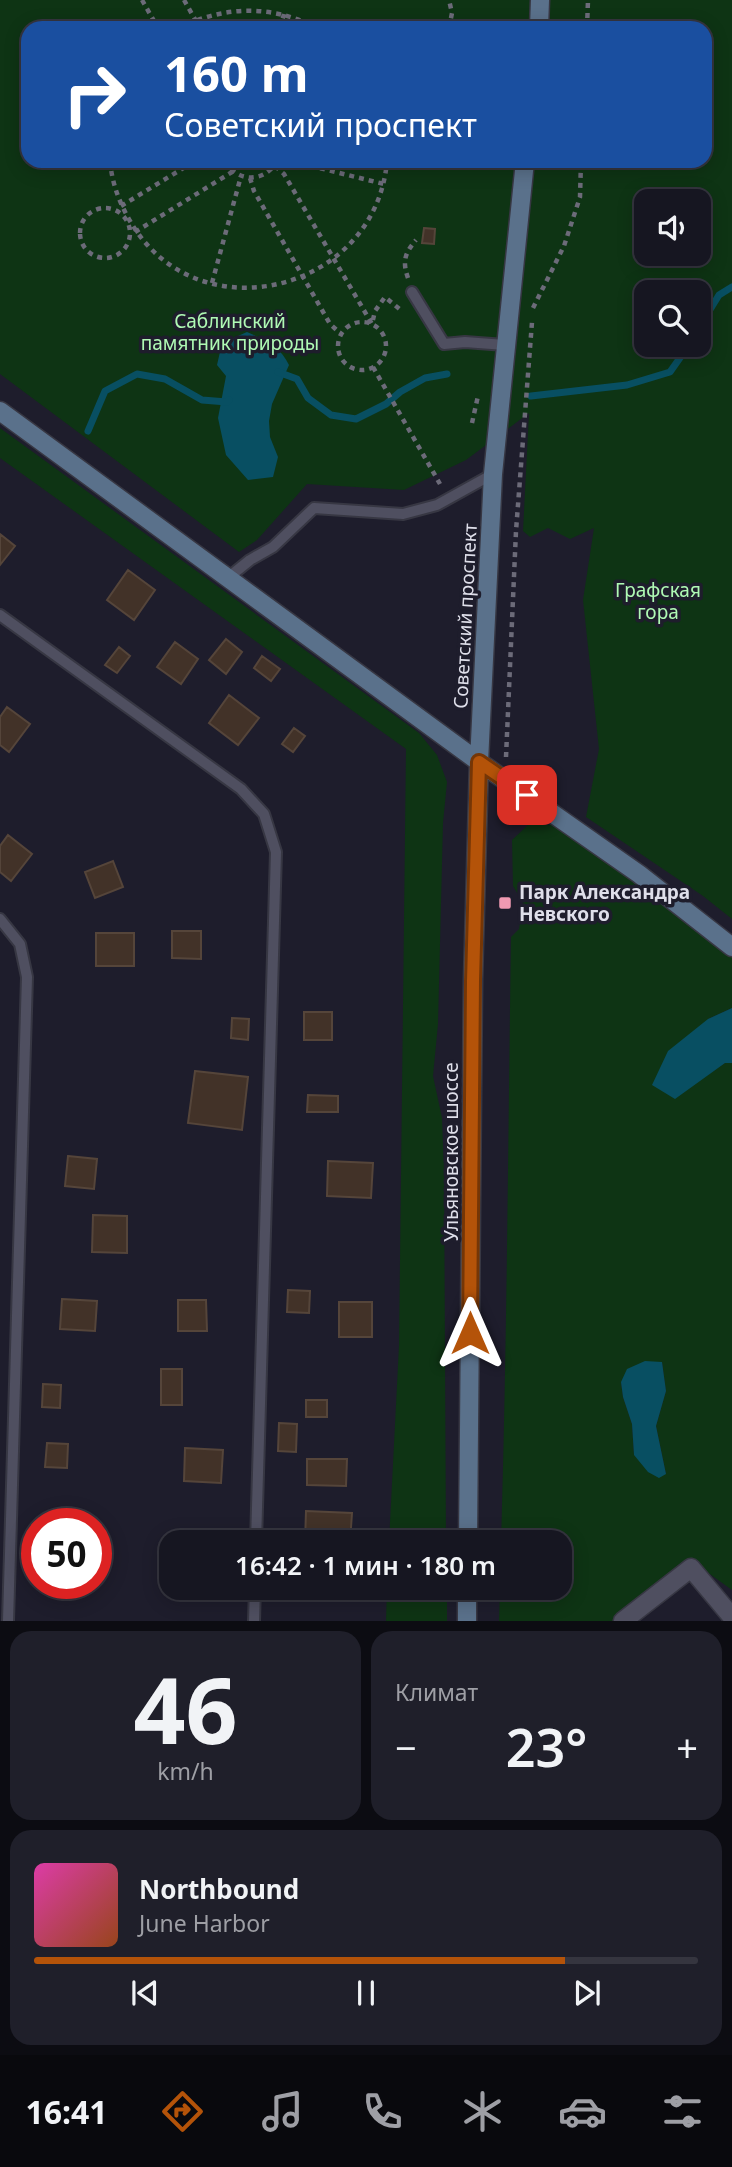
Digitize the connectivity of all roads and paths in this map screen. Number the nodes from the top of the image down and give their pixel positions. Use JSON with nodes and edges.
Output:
{"nodes":[{"id":1,"x":142,"y":0,"type":"edge"},
{"id":2,"x":184,"y":0,"type":"edge"},
{"id":3,"x":449,"y":0,"type":"edge"},
{"id":4,"x":540,"y":0,"type":"edge"},
{"id":5,"x":588,"y":0,"type":"edge"},
{"id":6,"x":284,"y":14,"type":"junction"},
{"id":7,"x":196,"y":20,"type":"joint"},
{"id":8,"x":154,"y":21,"type":"edge"},
{"id":9,"x":282,"y":21,"type":"edge"},
{"id":10,"x":301,"y":21,"type":"edge"},
{"id":11,"x":450,"y":21,"type":"edge"},
{"id":12,"x":539,"y":21,"type":"edge"},
{"id":13,"x":587,"y":21,"type":"edge"},
{"id":14,"x":111,"y":168,"type":"edge"},
{"id":15,"x":183,"y":168,"type":"edge"},
{"id":16,"x":229,"y":168,"type":"edge"},
{"id":17,"x":270,"y":168,"type":"edge"},
{"id":18,"x":280,"y":168,"type":"edge"},
{"id":19,"x":319,"y":168,"type":"edge"},
{"id":20,"x":386,"y":168,"type":"edge"},
{"id":21,"x":524,"y":168,"type":"edge"},
{"id":22,"x":581,"y":168,"type":"edge"},
{"id":23,"x":232,"y":172,"type":"junction"},
{"id":24,"x":241,"y":176,"type":"junction"},
{"id":25,"x":250,"y":178,"type":"junction"},
{"id":26,"x":384,"y":184,"type":"junction"},
{"id":27,"x":121,"y":205,"type":"junction"},
{"id":28,"x":116,"y":209,"type":"junction"},
{"id":29,"x":136,"y":232,"type":"junction"},
{"id":30,"x":131,"y":236,"type":"junction"},
{"id":31,"x":416,"y":240,"type":"dead end"},
{"id":32,"x":334,"y":259,"type":"junction"},
{"id":33,"x":303,"y":277,"type":"junction"},
{"id":34,"x":212,"y":284,"type":"junction"},
{"id":35,"x":412,"y":292,"type":"joint"},
{"id":36,"x":534,"y":294,"type":"dead end"},
{"id":37,"x":533,"y":308,"type":"junction"},
{"id":38,"x":429,"y":321,"type":"junction"},
{"id":39,"x":372,"y":324,"type":"junction"},
{"id":40,"x":341,"y":334,"type":"junction"},
{"id":41,"x":505,"y":345,"type":"junction"},
{"id":42,"x":373,"y":367,"type":"junction"},
{"id":43,"x":0,"y":411,"type":"edge"},
{"id":44,"x":494,"y":474,"type":"junction"},
{"id":45,"x":446,"y":494,"type":"dead end"},
{"id":46,"x":229,"y":578,"type":"junction"},
{"id":47,"x":0,"y":615,"type":"edge"},
{"id":48,"x":479,"y":762,"type":"junction"},
{"id":49,"x":504,"y":779,"type":"junction"},
{"id":50,"x":0,"y":919,"type":"edge"},
{"id":51,"x":732,"y":947,"type":"edge"},
{"id":52,"x":256,"y":1530,"type":"edge"},
{"id":53,"x":468,"y":1530,"type":"edge"},
{"id":54,"x":254,"y":1600,"type":"edge"},
{"id":55,"x":467,"y":1600,"type":"edge"},
{"id":56,"x":732,"y":1617,"type":"edge"},
{"id":57,"x":8,"y":1621,"type":"edge"},
{"id":58,"x":254,"y":1621,"type":"edge"},
{"id":59,"x":467,"y":1621,"type":"edge"},
{"id":60,"x":623,"y":1621,"type":"edge"}],
"edges":[{"from":1,"to":8,"type":"path"},
{"from":2,"to":7,"type":"path"},
{"from":3,"to":11,"type":"path"},
{"from":4,"to":12,"type":"main road"},
{"from":5,"to":13,"type":"path"},
{"from":6,"to":7,"type":"path"},
{"from":6,"to":9,"type":"path"},
{"from":6,"to":10,"type":"path"},
{"from":14,"to":27,"type":"path"},
{"from":15,"to":27,"type":"path"},
{"from":16,"to":23,"type":"path"},
{"from":17,"to":25,"type":"path"},
{"from":18,"to":32,"type":"path"},
{"from":19,"to":26,"type":"path"},
{"from":20,"to":26,"type":"path"},
{"from":21,"to":41,"type":"main road","name":"Советский проспект"},
{"from":22,"to":37,"type":"path"},
{"from":23,"to":24,"type":"path"},
{"from":23,"to":29,"type":"path"},
{"from":24,"to":25,"type":"path"},
{"from":24,"to":34,"type":"path"},
{"from":25,"to":33,"type":"path"},
{"from":26,"to":32,"type":"path"},
{"from":27,"to":28,"type":"path"},
{"from":27,"to":29,"type":"path"},
{"from":28,"to":30,"type":"path"},
{"from":28,"to":30,"type":"path"},
{"from":29,"to":30,"type":"path"},
{"from":29,"to":34,"type":"path"},
{"from":31,"to":35,"type":"path"},
{"from":32,"to":33,"type":"path"},
{"from":32,"to":39,"type":"path"},
{"from":33,"to":34,"type":"path"},
{"from":33,"to":40,"type":"path"},
{"from":35,"to":38,"type":"lane"},
{"from":36,"to":37,"type":"path"},
{"from":37,"to":49,"type":"path"},
{"from":38,"to":39,"type":"path"},
{"from":38,"to":41,"type":"lane"},
{"from":39,"to":40,"type":"path"},
{"from":39,"to":42,"type":"path"},
{"from":40,"to":42,"type":"path"},
{"from":41,"to":44,"type":"main road","name":"Советский проспект"},
{"from":42,"to":45,"type":"path"},
{"from":43,"to":46,"type":"main road"},
{"from":44,"to":46,"type":"lane"},
{"from":44,"to":48,"type":"main road","name":"Советский проспект"},
{"from":46,"to":48,"type":"main road"},
{"from":47,"to":52,"type":"lane"},
{"from":48,"to":49,"type":"main road"},
{"from":48,"to":53,"type":"main road","name":"Ульяновское шоссе"},
{"from":49,"to":51,"type":"main road"},
{"from":50,"to":57,"type":"lane"},
{"from":54,"to":58,"type":"lane"},
{"from":55,"to":59,"type":"main road"},
{"from":56,"to":60,"type":"street"}]}
